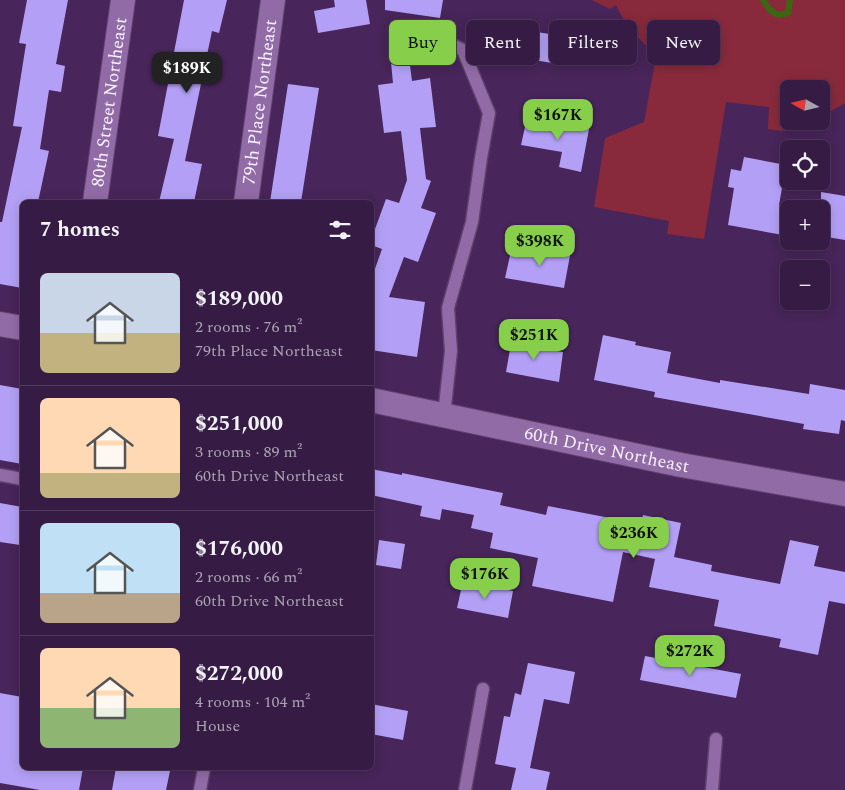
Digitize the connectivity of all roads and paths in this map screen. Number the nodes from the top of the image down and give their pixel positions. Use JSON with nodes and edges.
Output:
{"nodes":[{"id":1,"x":123,"y":0,"type":"edge"},
{"id":2,"x":273,"y":0,"type":"edge"},
{"id":3,"x":456,"y":46,"type":"edge"},
{"id":4,"x":95,"y":200,"type":"edge"},
{"id":5,"x":246,"y":200,"type":"edge"},
{"id":6,"x":0,"y":324,"type":"edge"},
{"id":7,"x":20,"y":328,"type":"edge"},
{"id":8,"x":374,"y":401,"type":"edge"},
{"id":9,"x":444,"y":415,"type":"junction"},
{"id":10,"x":0,"y":475,"type":"edge"},
{"id":11,"x":20,"y":479,"type":"edge"},
{"id":12,"x":845,"y":494,"type":"edge"},
{"id":13,"x":483,"y":689,"type":"dead end"},
{"id":14,"x":716,"y":739,"type":"dead end"},
{"id":15,"x":204,"y":770,"type":"edge"},
{"id":16,"x":200,"y":790,"type":"edge"},
{"id":17,"x":465,"y":790,"type":"edge"},
{"id":18,"x":712,"y":790,"type":"edge"}],
"edges":[{"from":1,"to":4,"type":"street","name":"80th Street Northeast"},
{"from":2,"to":5,"type":"street","name":"79th Place Northeast"},
{"from":3,"to":9,"type":"lane"},
{"from":6,"to":7,"type":"street"},
{"from":8,"to":9,"type":"street","name":"60th Drive Northeast"},
{"from":9,"to":12,"type":"street","name":"60th Drive Northeast"},
{"from":10,"to":11,"type":"lane"},
{"from":13,"to":17,"type":"lane"},
{"from":14,"to":18,"type":"lane"},
{"from":15,"to":16,"type":"lane"}]}
